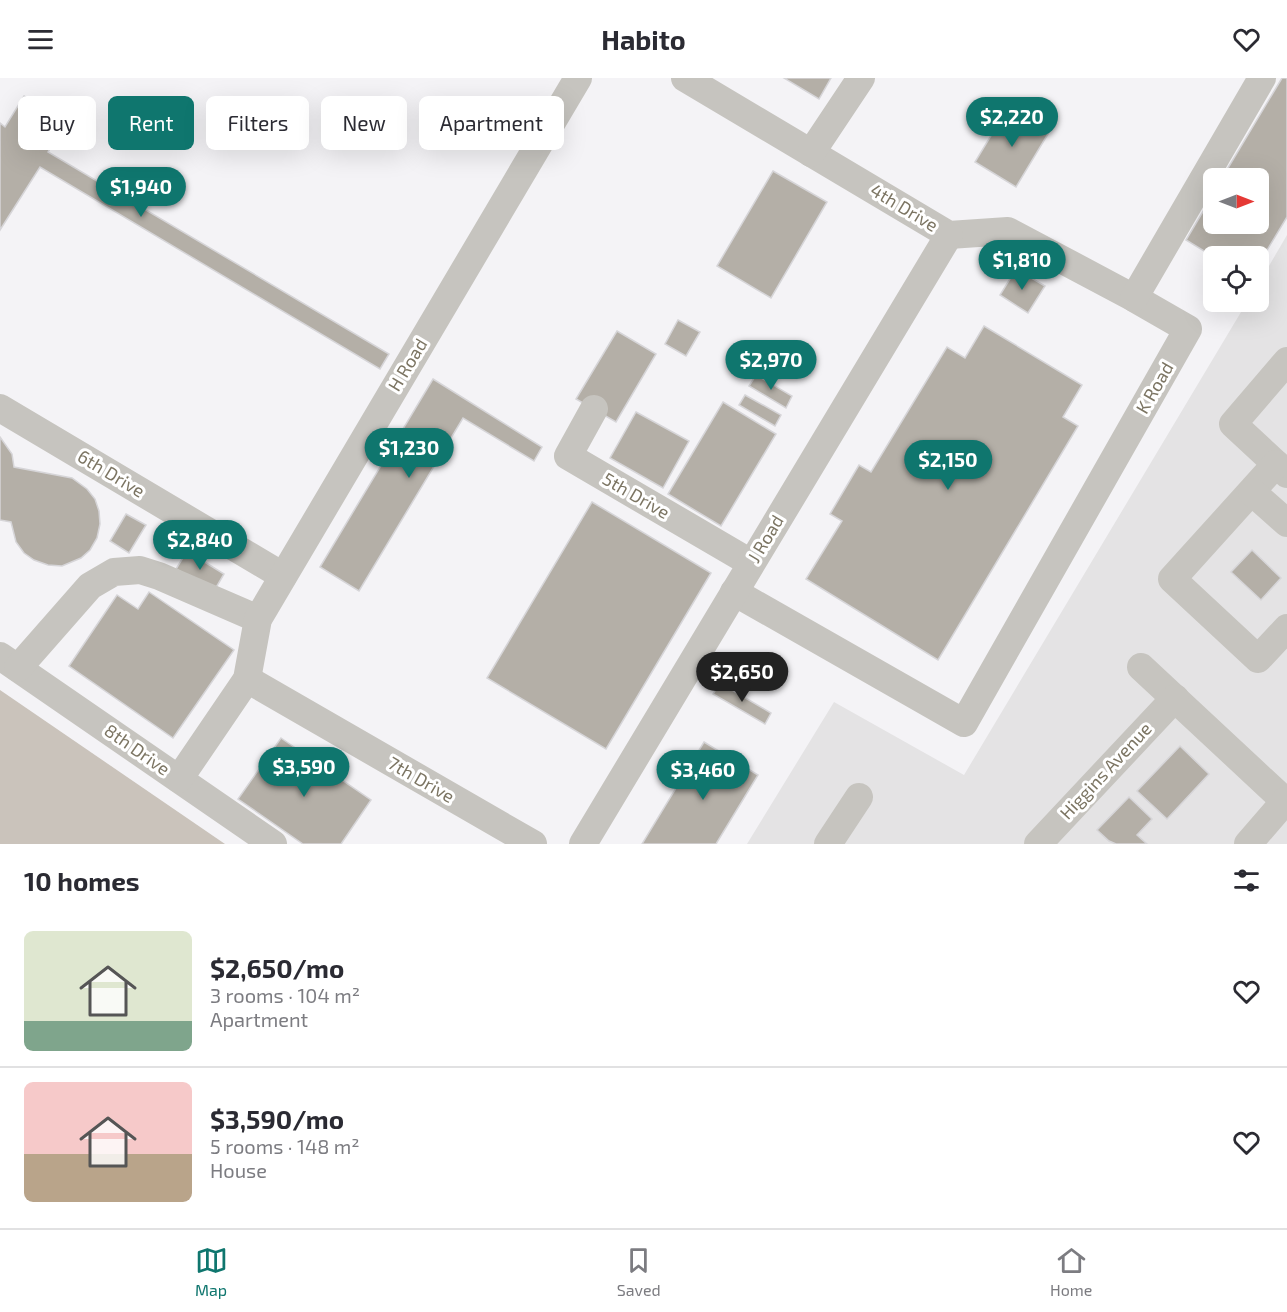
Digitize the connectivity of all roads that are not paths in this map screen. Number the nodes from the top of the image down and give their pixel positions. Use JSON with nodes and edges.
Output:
{"nodes":[{"id":1,"x":578,"y":78,"type":"edge"},
{"id":2,"x":685,"y":78,"type":"edge"},
{"id":3,"x":861,"y":78,"type":"edge"},
{"id":4,"x":1262,"y":78,"type":"edge"},
{"id":5,"x":811,"y":153,"type":"junction"},
{"id":6,"x":949,"y":235,"type":"junction"},
{"id":7,"x":1134,"y":298,"type":"junction"},
{"id":8,"x":1287,"y":361,"type":"edge"},
{"id":9,"x":0,"y":408,"type":"edge"},
{"id":10,"x":594,"y":409,"type":"dead end"},
{"id":11,"x":1282,"y":469,"type":"edge"},
{"id":12,"x":1252,"y":492,"type":"junction"},
{"id":13,"x":1287,"y":523,"type":"edge"},
{"id":14,"x":751,"y":562,"type":"junction"},
{"id":15,"x":283,"y":576,"type":"junction"},
{"id":16,"x":734,"y":592,"type":"junction"},
{"id":17,"x":258,"y":619,"type":"junction"},
{"id":18,"x":1287,"y":628,"type":"edge"},
{"id":19,"x":9,"y":662,"type":"edge"},
{"id":20,"x":1141,"y":667,"type":"dead end"},
{"id":21,"x":247,"y":679,"type":"junction"},
{"id":22,"x":1175,"y":698,"type":"junction"},
{"id":23,"x":179,"y":779,"type":"junction"},
{"id":24,"x":859,"y":797,"type":"dead end"},
{"id":25,"x":1286,"y":802,"type":"edge"},
{"id":26,"x":273,"y":844,"type":"edge"},
{"id":27,"x":532,"y":844,"type":"edge"},
{"id":28,"x":583,"y":844,"type":"edge"},
{"id":29,"x":828,"y":844,"type":"edge"},
{"id":30,"x":1038,"y":844,"type":"edge"},
{"id":31,"x":1248,"y":844,"type":"edge"}],
"edges":[{"from":1,"to":15,"type":"lane","name":"H Road"},
{"from":2,"to":5,"type":"lane","name":"4th Drive"},
{"from":3,"to":5,"type":"lane"},
{"from":4,"to":7,"type":"lane"},
{"from":5,"to":6,"type":"lane","name":"4th Drive"},
{"from":6,"to":7,"type":"lane","name":"4th Drive"},
{"from":6,"to":14,"type":"lane","name":"J Road"},
{"from":7,"to":16,"type":"lane","name":"K Road"},
{"from":8,"to":11,"type":"lane"},
{"from":9,"to":15,"type":"lane","name":"6th Drive"},
{"from":10,"to":14,"type":"lane","name":"5th Drive"},
{"from":11,"to":12,"type":"lane"},
{"from":12,"to":13,"type":"lane"},
{"from":12,"to":18,"type":"lane"},
{"from":14,"to":16,"type":"lane","name":"J Road"},
{"from":15,"to":17,"type":"lane","name":"H Road"},
{"from":16,"to":28,"type":"lane","name":"J Road"},
{"from":17,"to":19,"type":"lane"},
{"from":17,"to":21,"type":"lane","name":"H Road"},
{"from":19,"to":23,"type":"lane","name":"8th Drive"},
{"from":20,"to":22,"type":"lane"},
{"from":21,"to":23,"type":"lane","name":"H Road"},
{"from":21,"to":27,"type":"lane","name":"7th Drive"},
{"from":22,"to":25,"type":"lane"},
{"from":22,"to":30,"type":"lane","name":"Higgins Avenue"},
{"from":23,"to":26,"type":"lane","name":"8th Drive"},
{"from":24,"to":29,"type":"lane"},
{"from":25,"to":31,"type":"lane"}]}
